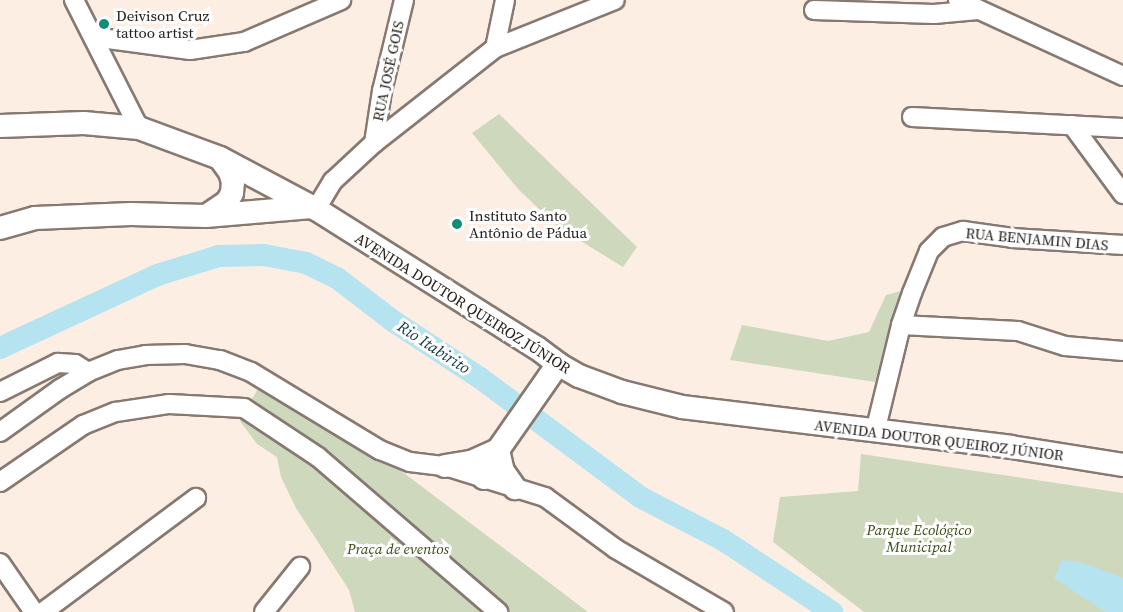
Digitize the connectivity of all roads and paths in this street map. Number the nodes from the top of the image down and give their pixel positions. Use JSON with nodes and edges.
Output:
{"nodes":[{"id":1,"x":74,"y":0,"type":"edge"},
{"id":2,"x":341,"y":0,"type":"edge"},
{"id":3,"x":404,"y":0,"type":"edge"},
{"id":4,"x":506,"y":0,"type":"edge"},
{"id":5,"x":614,"y":0,"type":"edge"},
{"id":6,"x":958,"y":0,"type":"edge"},
{"id":7,"x":814,"y":10,"type":"dead end"},
{"id":8,"x":978,"y":10,"type":"junction"},
{"id":9,"x":93,"y":37,"type":"junction"},
{"id":10,"x":495,"y":48,"type":"junction"},
{"id":11,"x":1123,"y":76,"type":"edge"},
{"id":12,"x":912,"y":117,"type":"dead end"},
{"id":13,"x":1072,"y":125,"type":"junction"},
{"id":14,"x":0,"y":126,"type":"edge"},
{"id":15,"x":139,"y":128,"type":"junction"},
{"id":16,"x":1123,"y":128,"type":"edge"},
{"id":17,"x":374,"y":143,"type":"junction"},
{"id":18,"x":220,"y":158,"type":"junction"},
{"id":19,"x":1123,"y":194,"type":"edge"},
{"id":20,"x":314,"y":208,"type":"junction"},
{"id":21,"x":206,"y":216,"type":"junction"},
{"id":22,"x":0,"y":228,"type":"edge"},
{"id":23,"x":1123,"y":246,"type":"edge"},
{"id":24,"x":901,"y":325,"type":"junction"},
{"id":25,"x":1123,"y":351,"type":"edge"},
{"id":26,"x":558,"y":364,"type":"junction"},
{"id":27,"x":88,"y":372,"type":"junction"},
{"id":28,"x":0,"y":392,"type":"edge"},
{"id":29,"x":0,"y":432,"type":"edge"},
{"id":30,"x":875,"y":432,"type":"junction"},
{"id":31,"x":501,"y":446,"type":"junction"},
{"id":32,"x":1123,"y":465,"type":"edge"},
{"id":33,"x":444,"y":466,"type":"junction"},
{"id":34,"x":483,"y":478,"type":"junction"},
{"id":35,"x":0,"y":482,"type":"edge"},
{"id":36,"x":515,"y":488,"type":"junction"},
{"id":37,"x":196,"y":498,"type":"dead end"},
{"id":38,"x":0,"y":563,"type":"edge"},
{"id":39,"x":300,"y":567,"type":"dead end"},
{"id":40,"x":33,"y":612,"type":"edge"},
{"id":41,"x":43,"y":612,"type":"edge"},
{"id":42,"x":264,"y":612,"type":"edge"},
{"id":43,"x":498,"y":612,"type":"edge"},
{"id":44,"x":724,"y":612,"type":"edge"}],
"edges":[{"from":1,"to":9,"type":"street"},
{"from":2,"to":9,"type":"street"},
{"from":3,"to":17,"type":"street","name":"RUA JOSÉ GOIS"},
{"from":4,"to":10,"type":"street"},
{"from":5,"to":10,"type":"street"},
{"from":6,"to":8,"type":"street"},
{"from":7,"to":8,"type":"street"},
{"from":8,"to":11,"type":"street"},
{"from":9,"to":15,"type":"street"},
{"from":10,"to":17,"type":"street"},
{"from":12,"to":13,"type":"street"},
{"from":13,"to":16,"type":"street"},
{"from":13,"to":19,"type":"street"},
{"from":14,"to":15,"type":"main road","name":"AVENIDA DOUTOR QUEIROZ JÚNIOR"},
{"from":15,"to":18,"type":"main road","name":"AVENIDA DOUTOR QUEIROZ JÚNIOR"},
{"from":17,"to":20,"type":"street"},
{"from":18,"to":20,"type":"main road","name":"AVENIDA DOUTOR QUEIROZ JÚNIOR"},
{"from":18,"to":21,"type":"main road"},
{"from":20,"to":21,"type":"main road"},
{"from":20,"to":26,"type":"main road","name":"AVENIDA DOUTOR QUEIROZ JÚNIOR"},
{"from":21,"to":22,"type":"main road"},
{"from":23,"to":24,"type":"street","name":"RUA BENJAMIN DIAS"},
{"from":24,"to":25,"type":"street"},
{"from":24,"to":30,"type":"street","name":"RUA BENJAMIN DIAS"},
{"from":26,"to":30,"type":"main road","name":"AVENIDA DOUTOR QUEIROZ JÚNIOR"},
{"from":26,"to":31,"type":"main road"},
{"from":27,"to":28,"type":"street"},
{"from":27,"to":29,"type":"street"},
{"from":27,"to":33,"type":"street"},
{"from":30,"to":32,"type":"main road","name":"AVENIDA DOUTOR QUEIROZ JÚNIOR"},
{"from":31,"to":33,"type":"main road"},
{"from":31,"to":34,"type":"main road"},
{"from":31,"to":36,"type":"main road"},
{"from":33,"to":34,"type":"street"},
{"from":34,"to":36,"type":"street"},
{"from":35,"to":43,"type":"street"},
{"from":36,"to":44,"type":"street"},
{"from":37,"to":41,"type":"street"},
{"from":38,"to":40,"type":"street"},
{"from":39,"to":42,"type":"street"}]}
